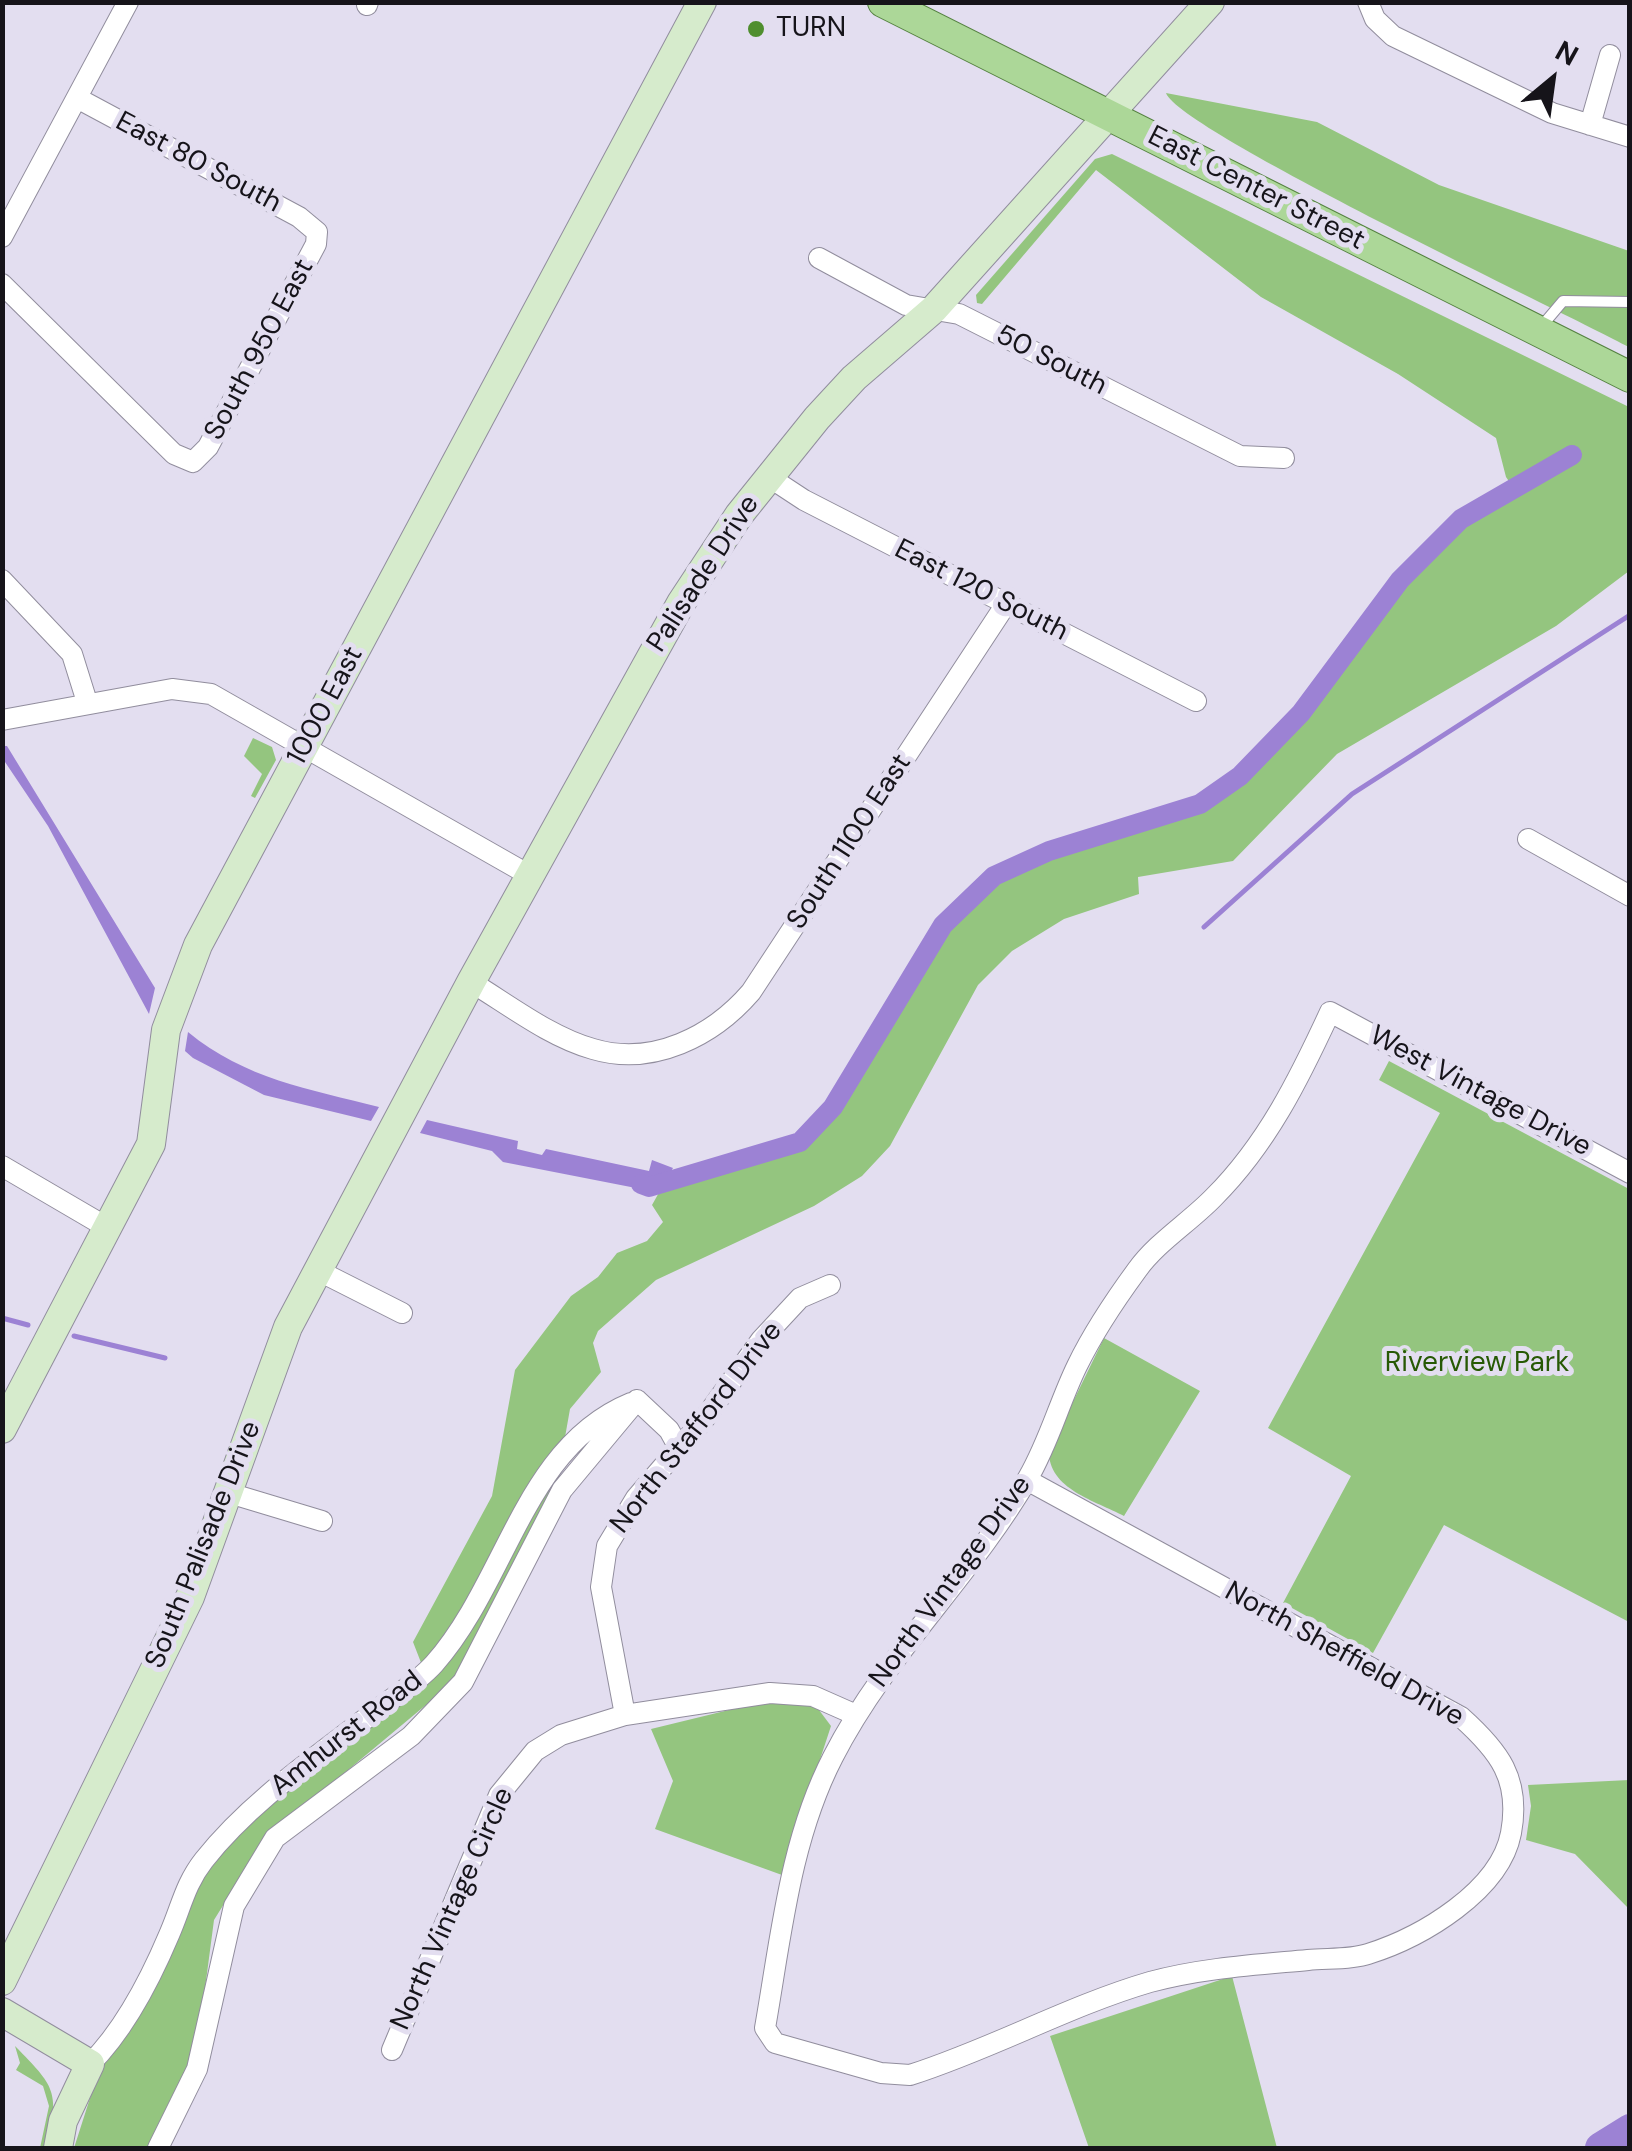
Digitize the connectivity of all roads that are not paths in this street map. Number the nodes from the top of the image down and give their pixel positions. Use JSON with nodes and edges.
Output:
{"nodes":[{"id":1,"x":128,"y":2,"type":"edge"},
{"id":2,"x":702,"y":2,"type":"edge"},
{"id":3,"x":882,"y":2,"type":"edge"},
{"id":4,"x":1210,"y":2,"type":"edge"},
{"id":5,"x":1368,"y":2,"type":"edge"},
{"id":6,"x":1610,"y":55,"type":"dead end"},
{"id":7,"x":77,"y":98,"type":"junction"},
{"id":8,"x":1110,"y":117,"type":"junction"},
{"id":9,"x":1590,"y":125,"type":"junction"},
{"id":10,"x":1630,"y":137,"type":"edge"},
{"id":11,"x":317,"y":232,"type":"joint"},
{"id":12,"x":2,"y":237,"type":"edge"},
{"id":13,"x":819,"y":258,"type":"dead end"},
{"id":14,"x":2,"y":284,"type":"edge"},
{"id":15,"x":1630,"y":302,"type":"edge"},
{"id":16,"x":934,"y":309,"type":"junction"},
{"id":17,"x":1537,"y":331,"type":"junction"},
{"id":18,"x":1630,"y":376,"type":"edge"},
{"id":19,"x":1284,"y":458,"type":"dead end"},
{"id":20,"x":769,"y":477,"type":"junction"},
{"id":21,"x":2,"y":580,"type":"edge"},
{"id":22,"x":1006,"y":604,"type":"junction"},
{"id":23,"x":1196,"y":701,"type":"dead end"},
{"id":24,"x":87,"y":702,"type":"junction"},
{"id":25,"x":2,"y":720,"type":"edge"},
{"id":26,"x":304,"y":746,"type":"junction"},
{"id":27,"x":1528,"y":839,"type":"dead end"},
{"id":28,"x":529,"y":875,"type":"junction"},
{"id":29,"x":1630,"y":896,"type":"edge"},
{"id":30,"x":471,"y":982,"type":"junction"},
{"id":31,"x":1330,"y":1012,"type":"joint"},
{"id":32,"x":396,"y":1120,"type":"joint"},
{"id":33,"x":2,"y":1166,"type":"edge"},
{"id":34,"x":1630,"y":1173,"type":"edge"},
{"id":35,"x":108,"y":1228,"type":"junction"},
{"id":36,"x":317,"y":1270,"type":"junction"},
{"id":37,"x":830,"y":1286,"type":"dead end"},
{"id":38,"x":402,"y":1313,"type":"dead end"},
{"id":39,"x":638,"y":1400,"type":"junction"},
{"id":40,"x":2,"y":1429,"type":"edge"},
{"id":41,"x":680,"y":1448,"type":"junction"},
{"id":42,"x":1027,"y":1480,"type":"junction"},
{"id":43,"x":229,"y":1493,"type":"junction"},
{"id":44,"x":322,"y":1520,"type":"dead end"},
{"id":45,"x":625,"y":1715,"type":"junction"},
{"id":46,"x":856,"y":1715,"type":"junction"},
{"id":47,"x":2,"y":1981,"type":"edge"},
{"id":48,"x":2,"y":2012,"type":"edge"},
{"id":49,"x":774,"y":2044,"type":"joint"},
{"id":50,"x":392,"y":2050,"type":"dead end"},
{"id":51,"x":90,"y":2064,"type":"junction"},
{"id":52,"x":58,"y":2148,"type":"edge"},
{"id":53,"x":158,"y":2148,"type":"edge"}],
"edges":[{"from":1,"to":7,"type":"street"},
{"from":2,"to":26,"type":"street","name":"1000 East"},
{"from":3,"to":8,"type":"main road","name":"East Center Street"},
{"from":4,"to":8,"type":"street","name":"Palisade Drive"},
{"from":5,"to":9,"type":"street"},
{"from":6,"to":9,"type":"street"},
{"from":7,"to":11,"type":"street","name":"East 80 South"},
{"from":7,"to":12,"type":"street"},
{"from":8,"to":16,"type":"street","name":"Palisade Drive"},
{"from":8,"to":17,"type":"main road","name":"East Center Street"},
{"from":9,"to":10,"type":"street"},
{"from":11,"to":14,"type":"street","name":"South 950 East"},
{"from":13,"to":16,"type":"street","name":"50 South"},
{"from":15,"to":17,"type":"lane"},
{"from":16,"to":19,"type":"street","name":"50 South"},
{"from":16,"to":20,"type":"street","name":"Palisade Drive"},
{"from":17,"to":18,"type":"main road","name":"East Center Street"},
{"from":20,"to":22,"type":"street","name":"East 120 South"},
{"from":20,"to":28,"type":"street","name":"Palisade Drive"},
{"from":21,"to":24,"type":"street"},
{"from":22,"to":23,"type":"street","name":"East 120 South"},
{"from":22,"to":30,"type":"street","name":"South 1100 East"},
{"from":24,"to":25,"type":"street"},
{"from":24,"to":26,"type":"street"},
{"from":26,"to":28,"type":"street"},
{"from":26,"to":35,"type":"street","name":"1000 East"},
{"from":27,"to":29,"type":"street"},
{"from":28,"to":30,"type":"street","name":"Palisade Drive"},
{"from":30,"to":32,"type":"street","name":"Palisade Drive"},
{"from":31,"to":34,"type":"street","name":"West Vintage Drive"},
{"from":31,"to":42,"type":"street","name":"North Vintage Drive"},
{"from":32,"to":36,"type":"street","name":"South Palisade Drive"},
{"from":33,"to":35,"type":"street"},
{"from":35,"to":40,"type":"street","name":"1000 East"},
{"from":36,"to":38,"type":"street"},
{"from":36,"to":43,"type":"street","name":"South Palisade Drive"},
{"from":37,"to":41,"type":"street","name":"North Stafford Drive"},
{"from":39,"to":41,"type":"street"},
{"from":39,"to":51,"type":"street","name":"Amhurst Road"},
{"from":39,"to":53,"type":"street"},
{"from":41,"to":45,"type":"street","name":"North Stafford Drive"},
{"from":42,"to":46,"type":"street","name":"North Vintage Drive"},
{"from":42,"to":49,"type":"street","name":"North Sheffield Drive"},
{"from":43,"to":44,"type":"street"},
{"from":43,"to":47,"type":"street","name":"South Palisade Drive"},
{"from":45,"to":46,"type":"street","name":"North Vintage Circle"},
{"from":45,"to":50,"type":"street","name":"North Vintage Circle"},
{"from":46,"to":49,"type":"street","name":"North Vintage Drive"},
{"from":48,"to":51,"type":"street"},
{"from":51,"to":52,"type":"street","name":"Amhurst Road"}]}
